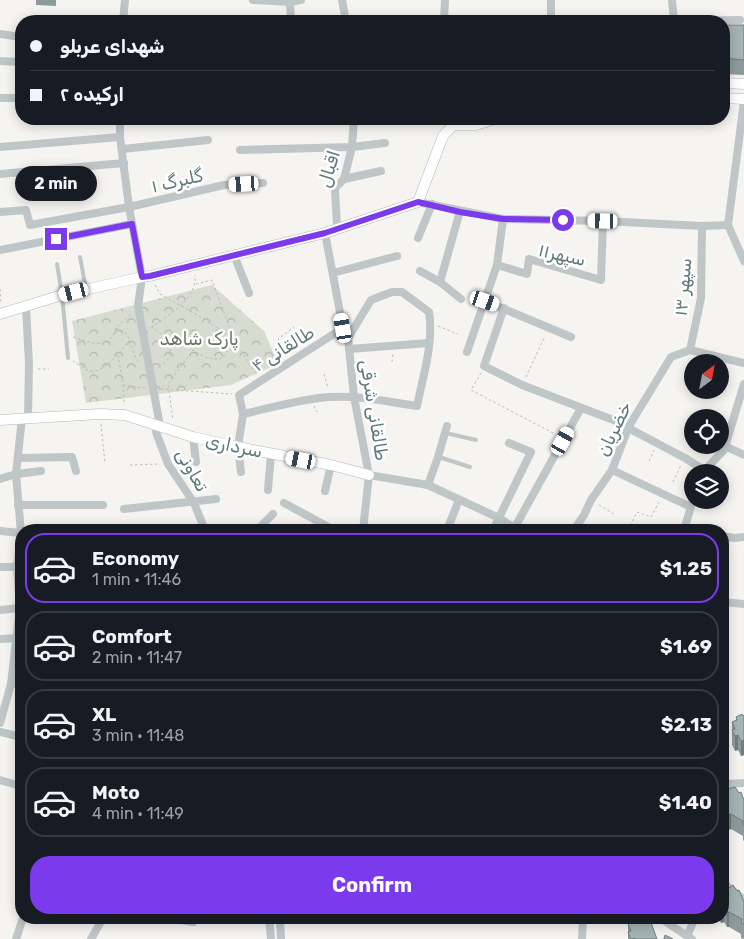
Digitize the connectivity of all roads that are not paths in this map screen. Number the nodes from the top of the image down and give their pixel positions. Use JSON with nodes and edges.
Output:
{"nodes":[{"id":1,"x":125,"y":0,"type":"edge"},
{"id":2,"x":253,"y":0,"type":"edge"},
{"id":3,"x":301,"y":0,"type":"edge"},
{"id":4,"x":342,"y":0,"type":"edge"},
{"id":5,"x":349,"y":0,"type":"edge"},
{"id":6,"x":445,"y":0,"type":"edge"},
{"id":7,"x":552,"y":0,"type":"edge"},
{"id":8,"x":672,"y":0,"type":"edge"},
{"id":9,"x":290,"y":2,"type":"junction"},
{"id":10,"x":124,"y":15,"type":"edge"},
{"id":11,"x":290,"y":15,"type":"edge"},
{"id":12,"x":345,"y":15,"type":"edge"},
{"id":13,"x":444,"y":15,"type":"edge"},
{"id":14,"x":551,"y":15,"type":"edge"},
{"id":15,"x":673,"y":15,"type":"edge"},
{"id":16,"x":730,"y":20,"type":"edge"},
{"id":17,"x":740,"y":20,"type":"dead end"},
{"id":18,"x":0,"y":34,"type":"edge"},
{"id":19,"x":15,"y":36,"type":"edge"},
{"id":20,"x":0,"y":61,"type":"edge"},
{"id":21,"x":15,"y":62,"type":"edge"},
{"id":22,"x":730,"y":83,"type":"edge"},
{"id":23,"x":744,"y":84,"type":"edge"},
{"id":24,"x":0,"y":98,"type":"edge"},
{"id":25,"x":15,"y":98,"type":"edge"},
{"id":26,"x":730,"y":99,"type":"edge"},
{"id":27,"x":744,"y":100,"type":"edge"},
{"id":28,"x":120,"y":125,"type":"edge"},
{"id":29,"x":354,"y":125,"type":"edge"},
{"id":30,"x":452,"y":125,"type":"edge"},
{"id":31,"x":120,"y":137,"type":"junction"},
{"id":32,"x":208,"y":140,"type":"dead end"},
{"id":33,"x":385,"y":144,"type":"dead end"},
{"id":34,"x":0,"y":147,"type":"edge"},
{"id":35,"x":352,"y":147,"type":"junction"},
{"id":36,"x":123,"y":149,"type":"junction"},
{"id":37,"x":240,"y":150,"type":"dead end"},
{"id":38,"x":124,"y":163,"type":"junction"},
{"id":39,"x":381,"y":171,"type":"dead end"},
{"id":40,"x":0,"y":174,"type":"edge"},
{"id":41,"x":344,"y":179,"type":"junction"},
{"id":42,"x":263,"y":183,"type":"dead end"},
{"id":43,"x":418,"y":202,"type":"junction"},
{"id":44,"x":432,"y":204,"type":"junction"},
{"id":45,"x":128,"y":207,"type":"junction"},
{"id":46,"x":0,"y":212,"type":"edge"},
{"id":47,"x":460,"y":212,"type":"junction"},
{"id":48,"x":503,"y":219,"type":"junction"},
{"id":49,"x":603,"y":221,"type":"junction"},
{"id":50,"x":132,"y":224,"type":"junction"},
{"id":51,"x":728,"y":225,"type":"junction"},
{"id":52,"x":702,"y":226,"type":"junction"},
{"id":53,"x":337,"y":228,"type":"junction"},
{"id":54,"x":325,"y":233,"type":"junction"},
{"id":55,"x":418,"y":238,"type":"dead end"},
{"id":56,"x":0,"y":250,"type":"edge"},
{"id":57,"x":234,"y":255,"type":"junction"},
{"id":58,"x":397,"y":256,"type":"dead end"},
{"id":59,"x":80,"y":257,"type":"dead end"},
{"id":60,"x":744,"y":261,"type":"edge"},
{"id":61,"x":57,"y":264,"type":"dead end"},
{"id":62,"x":497,"y":265,"type":"junction"},
{"id":63,"x":420,"y":271,"type":"dead end"},
{"id":64,"x":333,"y":273,"type":"junction"},
{"id":65,"x":146,"y":276,"type":"junction"},
{"id":66,"x":440,"y":282,"type":"junction"},
{"id":67,"x":86,"y":289,"type":"junction"},
{"id":68,"x":249,"y":293,"type":"dead end"},
{"id":69,"x":62,"y":295,"type":"junction"},
{"id":70,"x":461,"y":299,"type":"dead end"},
{"id":71,"x":485,"y":301,"type":"junction"},
{"id":72,"x":26,"y":306,"type":"junction"},
{"id":73,"x":504,"y":308,"type":"junction"},
{"id":74,"x":1,"y":314,"type":"edge"},
{"id":75,"x":343,"y":328,"type":"junction"},
{"id":76,"x":572,"y":337,"type":"dead end"},
{"id":77,"x":348,"y":338,"type":"junction"},
{"id":78,"x":430,"y":343,"type":"junction"},
{"id":79,"x":349,"y":349,"type":"junction"},
{"id":80,"x":690,"y":350,"type":"junction"},
{"id":81,"x":467,"y":352,"type":"dead end"},
{"id":82,"x":68,"y":358,"type":"road end"},
{"id":83,"x":744,"y":363,"type":"edge"},
{"id":84,"x":744,"y":384,"type":"edge"},
{"id":85,"x":354,"y":397,"type":"junction"},
{"id":86,"x":581,"y":408,"type":"junction"},
{"id":87,"x":243,"y":414,"type":"junction"},
{"id":88,"x":740,"y":415,"type":"edge"},
{"id":89,"x":25,"y":418,"type":"junction"},
{"id":90,"x":0,"y":420,"type":"edge"},
{"id":91,"x":160,"y":426,"type":"junction"},
{"id":92,"x":629,"y":426,"type":"junction"},
{"id":93,"x":446,"y":429,"type":"joint"},
{"id":94,"x":193,"y":437,"type":"junction"},
{"id":95,"x":729,"y":439,"type":"edge"},
{"id":96,"x":476,"y":440,"type":"dead end"},
{"id":97,"x":509,"y":443,"type":"dead end"},
{"id":98,"x":238,"y":448,"type":"junction"},
{"id":99,"x":729,"y":448,"type":"edge"},
{"id":100,"x":271,"y":454,"type":"junction"},
{"id":101,"x":720,"y":454,"type":"edge"},
{"id":102,"x":744,"y":455,"type":"edge"},
{"id":103,"x":438,"y":457,"type":"junction"},
{"id":104,"x":19,"y":458,"type":"junction"},
{"id":105,"x":196,"y":462,"type":"dead end"},
{"id":106,"x":693,"y":464,"type":"edge"},
{"id":107,"x":710,"y":464,"type":"edge"},
{"id":108,"x":331,"y":465,"type":"junction"},
{"id":109,"x":470,"y":467,"type":"dead end"},
{"id":110,"x":612,"y":470,"type":"junction"},
{"id":111,"x":41,"y":471,"type":"dead end"},
{"id":112,"x":76,"y":471,"type":"dead end"},
{"id":113,"x":241,"y":472,"type":"dead end"},
{"id":114,"x":16,"y":474,"type":"junction"},
{"id":115,"x":370,"y":475,"type":"junction"},
{"id":116,"x":0,"y":479,"type":"edge"},
{"id":117,"x":428,"y":485,"type":"junction"},
{"id":118,"x":268,"y":490,"type":"dead end"},
{"id":119,"x":325,"y":491,"type":"dead end"},
{"id":120,"x":216,"y":499,"type":"dead end"},
{"id":121,"x":459,"y":500,"type":"junction"},
{"id":122,"x":684,"y":500,"type":"edge"},
{"id":123,"x":194,"y":502,"type":"junction"},
{"id":124,"x":284,"y":503,"type":"dead end"},
{"id":125,"x":18,"y":505,"type":"junction"},
{"id":126,"x":103,"y":506,"type":"dead end"},
{"id":127,"x":124,"y":508,"type":"dead end"},
{"id":128,"x":690,"y":509,"type":"edge"},
{"id":129,"x":272,"y":514,"type":"dead end"},
{"id":130,"x":499,"y":518,"type":"junction"},
{"id":131,"x":20,"y":524,"type":"edge"},
{"id":132,"x":203,"y":524,"type":"edge"},
{"id":133,"x":263,"y":524,"type":"edge"},
{"id":134,"x":323,"y":524,"type":"edge"},
{"id":135,"x":364,"y":524,"type":"edge"},
{"id":136,"x":449,"y":524,"type":"edge"},
{"id":137,"x":496,"y":524,"type":"edge"},
{"id":138,"x":508,"y":524,"type":"edge"},
{"id":139,"x":519,"y":524,"type":"edge"},
{"id":140,"x":578,"y":524,"type":"edge"},
{"id":141,"x":686,"y":524,"type":"edge"},
{"id":142,"x":0,"y":531,"type":"edge"},
{"id":143,"x":15,"y":532,"type":"edge"},
{"id":144,"x":729,"y":537,"type":"edge"},
{"id":145,"x":744,"y":537,"type":"edge"},
{"id":146,"x":0,"y":567,"type":"edge"},
{"id":147,"x":15,"y":567,"type":"edge"},
{"id":148,"x":729,"y":602,"type":"edge"},
{"id":149,"x":744,"y":604,"type":"edge"},
{"id":150,"x":15,"y":608,"type":"edge"},
{"id":151,"x":0,"y":610,"type":"edge"},
{"id":152,"x":15,"y":638,"type":"edge"},
{"id":153,"x":0,"y":639,"type":"edge"},
{"id":154,"x":15,"y":653,"type":"edge"},
{"id":155,"x":11,"y":684,"type":"junction"},
{"id":156,"x":15,"y":684,"type":"edge"},
{"id":157,"x":0,"y":723,"type":"edge"},
{"id":158,"x":0,"y":732,"type":"edge"},
{"id":159,"x":15,"y":736,"type":"edge"},
{"id":160,"x":0,"y":780,"type":"edge"},
{"id":161,"x":744,"y":783,"type":"edge"},
{"id":162,"x":15,"y":784,"type":"edge"},
{"id":163,"x":729,"y":784,"type":"edge"},
{"id":164,"x":729,"y":888,"type":"edge"},
{"id":165,"x":744,"y":900,"type":"edge"},
{"id":166,"x":21,"y":924,"type":"edge"},
{"id":167,"x":100,"y":924,"type":"edge"},
{"id":168,"x":270,"y":924,"type":"edge"},
{"id":169,"x":280,"y":924,"type":"edge"},
{"id":170,"x":583,"y":924,"type":"edge"},
{"id":171,"x":669,"y":924,"type":"edge"},
{"id":172,"x":693,"y":924,"type":"edge"},
{"id":173,"x":270,"y":928,"type":"junction"},
{"id":174,"x":280,"y":929,"type":"junction"},
{"id":175,"x":689,"y":937,"type":"edge"},
{"id":176,"x":16,"y":939,"type":"edge"},
{"id":177,"x":91,"y":939,"type":"edge"},
{"id":178,"x":271,"y":939,"type":"edge"},
{"id":179,"x":280,"y":939,"type":"edge"},
{"id":180,"x":582,"y":939,"type":"edge"}],
"edges":[{"from":1,"to":10,"type":"street"},
{"from":2,"to":9,"type":"street"},
{"from":3,"to":9,"type":"street"},
{"from":4,"to":5,"type":"street"},
{"from":4,"to":12,"type":"street"},
{"from":6,"to":13,"type":"street"},
{"from":7,"to":14,"type":"street"},
{"from":8,"to":15,"type":"street"},
{"from":9,"to":11,"type":"street"},
{"from":16,"to":17,"type":"street"},
{"from":18,"to":19,"type":"street"},
{"from":20,"to":21,"type":"street"},
{"from":22,"to":23,"type":"main road"},
{"from":24,"to":25,"type":"street"},
{"from":26,"to":27,"type":"main road"},
{"from":27,"to":51,"type":"street"},
{"from":28,"to":31,"type":"street"},
{"from":29,"to":35,"type":"street","name":"اقبال"},
{"from":30,"to":43,"type":"main road"},
{"from":31,"to":34,"type":"street"},
{"from":31,"to":36,"type":"street"},
{"from":32,"to":36,"type":"street"},
{"from":33,"to":35,"type":"street"},
{"from":35,"to":37,"type":"street"},
{"from":35,"to":41,"type":"street","name":"اقبال"},
{"from":36,"to":38,"type":"street"},
{"from":38,"to":40,"type":"street"},
{"from":38,"to":45,"type":"street"},
{"from":39,"to":41,"type":"street"},
{"from":41,"to":53,"type":"street","name":"اقبال"},
{"from":42,"to":45,"type":"street","name":"گلبرگ ۱"},
{"from":43,"to":44,"type":"street"},
{"from":43,"to":53,"type":"main road"},
{"from":44,"to":47,"type":"street"},
{"from":44,"to":55,"type":"street"},
{"from":45,"to":46,"type":"street","name":"گلبرگ ۱"},
{"from":45,"to":50,"type":"street"},
{"from":47,"to":48,"type":"street"},
{"from":47,"to":66,"type":"street"},
{"from":48,"to":49,"type":"street"},
{"from":48,"to":62,"type":"street"},
{"from":49,"to":52,"type":"street"},
{"from":49,"to":62,"type":"street","name":"سپهر۱۱"},
{"from":50,"to":56,"type":"street"},
{"from":50,"to":65,"type":"street"},
{"from":51,"to":52,"type":"street"},
{"from":51,"to":60,"type":"street"},
{"from":52,"to":80,"type":"street","name":"سپهر ۱۳"},
{"from":53,"to":54,"type":"main road"},
{"from":54,"to":57,"type":"main road"},
{"from":54,"to":64,"type":"street","name":"طالقانی شرقی"},
{"from":57,"to":65,"type":"main road"},
{"from":57,"to":68,"type":"street"},
{"from":58,"to":64,"type":"street"},
{"from":59,"to":67,"type":"lane"},
{"from":61,"to":69,"type":"lane"},
{"from":62,"to":71,"type":"street"},
{"from":63,"to":66,"type":"street"},
{"from":64,"to":75,"type":"street","name":"طالقانی شرقی"},
{"from":65,"to":67,"type":"main road"},
{"from":65,"to":91,"type":"street"},
{"from":66,"to":70,"type":"street"},
{"from":67,"to":69,"type":"main road"},
{"from":69,"to":72,"type":"main road"},
{"from":69,"to":82,"type":"lane"},
{"from":71,"to":73,"type":"street"},
{"from":71,"to":81,"type":"street"},
{"from":72,"to":74,"type":"main road"},
{"from":72,"to":89,"type":"street"},
{"from":73,"to":76,"type":"street"},
{"from":73,"to":86,"type":"street"},
{"from":75,"to":77,"type":"street","name":"طالقانی شرقی"},
{"from":75,"to":87,"type":"street","name":"طالقانی ۴"},
{"from":77,"to":78,"type":"street"},
{"from":77,"to":79,"type":"street","name":"طالقانی شرقی"},
{"from":78,"to":79,"type":"street"},
{"from":78,"to":85,"type":"street"},
{"from":79,"to":85,"type":"street","name":"طالقانی شرقی"},
{"from":80,"to":83,"type":"street"},
{"from":80,"to":92,"type":"street","name":"خضریان"},
{"from":84,"to":88,"type":"street"},
{"from":85,"to":87,"type":"street"},
{"from":85,"to":115,"type":"street","name":"طالقانی شرقی"},
{"from":86,"to":92,"type":"street"},
{"from":86,"to":139,"type":"street"},
{"from":87,"to":98,"type":"street"},
{"from":88,"to":95,"type":"street"},
{"from":89,"to":90,"type":"main road","name":"سرداری"},
{"from":89,"to":91,"type":"main road","name":"سرداری"},
{"from":89,"to":104,"type":"street"},
{"from":91,"to":94,"type":"main road","name":"سرداری"},
{"from":91,"to":123,"type":"street","name":"تعاونی"},
{"from":92,"to":106,"type":"street"},
{"from":92,"to":110,"type":"street","name":"خضریان"},
{"from":93,"to":96,"type":"lane"},
{"from":93,"to":103,"type":"street"},
{"from":94,"to":98,"type":"main road","name":"سرداری"},
{"from":94,"to":105,"type":"street"},
{"from":97,"to":130,"type":"street"},
{"from":98,"to":100,"type":"main road","name":"سرداری"},
{"from":98,"to":113,"type":"street"},
{"from":99,"to":102,"type":"street"},
{"from":100,"to":108,"type":"main road","name":"سرداری"},
{"from":100,"to":118,"type":"street"},
{"from":101,"to":107,"type":"street"},
{"from":103,"to":109,"type":"lane"},
{"from":103,"to":117,"type":"street"},
{"from":104,"to":112,"type":"street"},
{"from":104,"to":114,"type":"street"},
{"from":108,"to":115,"type":"main road","name":"سرداری"},
{"from":108,"to":119,"type":"street"},
{"from":110,"to":122,"type":"street"},
{"from":110,"to":140,"type":"street","name":"خضریان"},
{"from":111,"to":114,"type":"street"},
{"from":114,"to":116,"type":"street"},
{"from":114,"to":125,"type":"street"},
{"from":115,"to":117,"type":"street","name":"سرداری"},
{"from":115,"to":135,"type":"street","name":"طالقانی شرقی"},
{"from":117,"to":121,"type":"street","name":"سرداری"},
{"from":120,"to":123,"type":"street"},
{"from":121,"to":130,"type":"street","name":"سرداری"},
{"from":121,"to":136,"type":"street"},
{"from":123,"to":127,"type":"street"},
{"from":123,"to":132,"type":"street","name":"تعاونی"},
{"from":124,"to":134,"type":"street"},
{"from":125,"to":126,"type":"street"},
{"from":125,"to":131,"type":"street"},
{"from":128,"to":141,"type":"street"},
{"from":129,"to":133,"type":"street"},
{"from":130,"to":137,"type":"street"},
{"from":130,"to":138,"type":"street","name":"سرداری"},
{"from":142,"to":143,"type":"street"},
{"from":144,"to":145,"type":"street"},
{"from":146,"to":147,"type":"street"},
{"from":148,"to":149,"type":"street"},
{"from":150,"to":151,"type":"street"},
{"from":152,"to":153,"type":"street"},
{"from":154,"to":155,"type":"street"},
{"from":155,"to":156,"type":"street"},
{"from":155,"to":157,"type":"street"},
{"from":158,"to":159,"type":"street"},
{"from":160,"to":162,"type":"street"},
{"from":161,"to":163,"type":"street"},
{"from":164,"to":165,"type":"street"},
{"from":166,"to":176,"type":"street"},
{"from":167,"to":177,"type":"street"},
{"from":168,"to":173,"type":"street"},
{"from":169,"to":174,"type":"street"},
{"from":170,"to":180,"type":"street"},
{"from":171,"to":175,"type":"street"},
{"from":172,"to":175,"type":"street"},
{"from":173,"to":174,"type":"street"},
{"from":173,"to":178,"type":"street"},
{"from":174,"to":179,"type":"street"}]}
